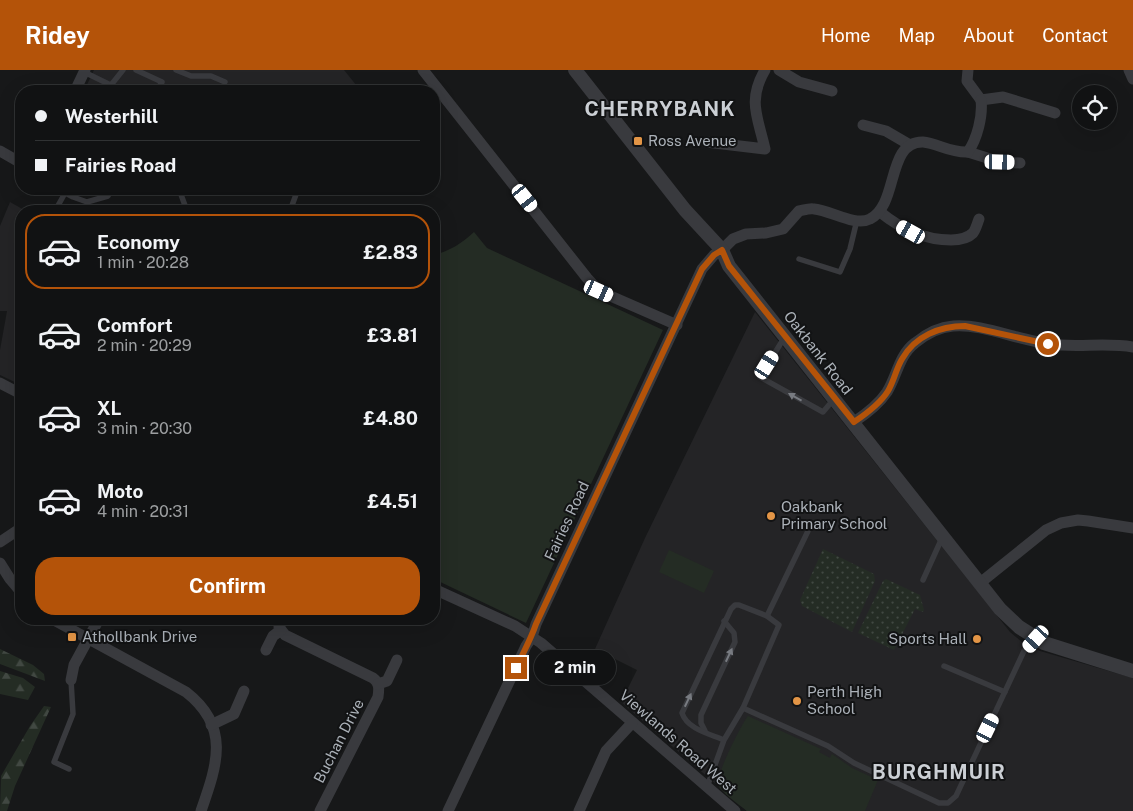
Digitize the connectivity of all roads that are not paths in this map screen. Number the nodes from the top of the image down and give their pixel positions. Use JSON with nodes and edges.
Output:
{"nodes":[{"id":1,"x":123,"y":70,"type":"edge"},
{"id":2,"x":136,"y":70,"type":"edge"},
{"id":3,"x":176,"y":70,"type":"edge"},
{"id":4,"x":423,"y":70,"type":"edge"},
{"id":5,"x":575,"y":70,"type":"edge"},
{"id":6,"x":765,"y":70,"type":"edge"},
{"id":7,"x":779,"y":70,"type":"edge"},
{"id":8,"x":968,"y":70,"type":"edge"},
{"id":9,"x":1129,"y":70,"type":"edge"},
{"id":10,"x":84,"y":71,"type":"edge"},
{"id":11,"x":1133,"y":79,"type":"edge"},
{"id":12,"x":225,"y":82,"type":"dead end"},
{"id":13,"x":162,"y":83,"type":"dead end"},
{"id":14,"x":78,"y":85,"type":"edge"},
{"id":15,"x":111,"y":85,"type":"joint"},
{"id":16,"x":435,"y":85,"type":"edge"},
{"id":17,"x":832,"y":91,"type":"dead end"},
{"id":18,"x":440,"y":92,"type":"edge"},
{"id":19,"x":981,"y":100,"type":"junction"},
{"id":20,"x":1055,"y":113,"type":"dead end"},
{"id":21,"x":864,"y":124,"type":"dead end"},
{"id":22,"x":706,"y":142,"type":"dead end"},
{"id":23,"x":910,"y":145,"type":"junction"},
{"id":24,"x":0,"y":151,"type":"edge"},
{"id":25,"x":968,"y":152,"type":"junction"},
{"id":26,"x":15,"y":160,"type":"edge"},
{"id":27,"x":1020,"y":163,"type":"dead end"},
{"id":28,"x":70,"y":195,"type":"edge"},
{"id":29,"x":109,"y":195,"type":"edge"},
{"id":30,"x":880,"y":212,"type":"junction"},
{"id":31,"x":979,"y":219,"type":"dead end"},
{"id":32,"x":857,"y":220,"type":"junction"},
{"id":33,"x":722,"y":250,"type":"junction"},
{"id":34,"x":799,"y":259,"type":"dead end"},
{"id":35,"x":677,"y":325,"type":"junction"},
{"id":36,"x":785,"y":337,"type":"junction"},
{"id":37,"x":1133,"y":347,"type":"edge"},
{"id":38,"x":0,"y":383,"type":"edge"},
{"id":39,"x":15,"y":391,"type":"edge"},
{"id":40,"x":834,"y":399,"type":"junction"},
{"id":41,"x":854,"y":422,"type":"junction"},
{"id":42,"x":1133,"y":528,"type":"edge"},
{"id":43,"x":808,"y":531,"type":"dead end"},
{"id":44,"x":15,"y":532,"type":"edge"},
{"id":45,"x":943,"y":536,"type":"junction"},
{"id":46,"x":0,"y":542,"type":"edge"},
{"id":47,"x":0,"y":563,"type":"edge"},
{"id":48,"x":923,"y":580,"type":"dead end"},
{"id":49,"x":980,"y":583,"type":"junction"},
{"id":50,"x":15,"y":585,"type":"edge"},
{"id":51,"x":440,"y":592,"type":"edge"},
{"id":52,"x":767,"y":616,"type":"junction"},
{"id":53,"x":724,"y":621,"type":"junction"},
{"id":54,"x":63,"y":625,"type":"edge"},
{"id":55,"x":96,"y":625,"type":"edge"},
{"id":56,"x":280,"y":625,"type":"edge"},
{"id":57,"x":282,"y":625,"type":"edge"},
{"id":58,"x":532,"y":638,"type":"junction"},
{"id":59,"x":88,"y":639,"type":"junction"},
{"id":60,"x":1036,"y":639,"type":"junction"},
{"id":61,"x":266,"y":650,"type":"dead end"},
{"id":62,"x":397,"y":660,"type":"dead end"},
{"id":63,"x":944,"y":666,"type":"dead end"},
{"id":64,"x":1133,"y":671,"type":"edge"},
{"id":65,"x":71,"y":680,"type":"joint"},
{"id":66,"x":378,"y":684,"type":"junction"},
{"id":67,"x":244,"y":691,"type":"dead end"},
{"id":68,"x":1005,"y":692,"type":"junction"},
{"id":69,"x":743,"y":708,"type":"junction"},
{"id":70,"x":632,"y":723,"type":"junction"},
{"id":71,"x":211,"y":724,"type":"junction"},
{"id":72,"x":705,"y":731,"type":"junction"},
{"id":73,"x":724,"y":740,"type":"junction"},
{"id":74,"x":69,"y":769,"type":"dead end"},
{"id":75,"x":707,"y":787,"type":"junction"},
{"id":76,"x":204,"y":810,"type":"edge"},
{"id":77,"x":320,"y":811,"type":"edge"},
{"id":78,"x":448,"y":811,"type":"edge"},
{"id":79,"x":579,"y":811,"type":"edge"},
{"id":80,"x":735,"y":811,"type":"edge"}],
"edges":[{"from":1,"to":15,"type":"lane"},
{"from":2,"to":13,"type":"lane"},
{"from":3,"to":12,"type":"lane"},
{"from":4,"to":16,"type":"street"},
{"from":5,"to":33,"type":"street","name":"Oakbank Road"},
{"from":6,"to":22,"type":"street"},
{"from":7,"to":17,"type":"street"},
{"from":8,"to":19,"type":"street"},
{"from":9,"to":11,"type":"street"},
{"from":10,"to":14,"type":"street"},
{"from":10,"to":15,"type":"lane"},
{"from":18,"to":35,"type":"street"},
{"from":19,"to":20,"type":"street"},
{"from":19,"to":25,"type":"street"},
{"from":21,"to":23,"type":"street"},
{"from":23,"to":25,"type":"street"},
{"from":23,"to":30,"type":"street"},
{"from":24,"to":26,"type":"street"},
{"from":25,"to":27,"type":"street"},
{"from":28,"to":29,"type":"lane"},
{"from":30,"to":31,"type":"street"},
{"from":30,"to":32,"type":"street"},
{"from":32,"to":33,"type":"street"},
{"from":32,"to":34,"type":"lane"},
{"from":33,"to":35,"type":"street","name":"Fairies Road"},
{"from":33,"to":36,"type":"street","name":"Oakbank Road"},
{"from":35,"to":58,"type":"street","name":"Fairies Road"},
{"from":36,"to":40,"type":"street","name":"Oakbank Road"},
{"from":40,"to":36,"type":"lane","one_way":true},
{"from":37,"to":41,"type":"street"},
{"from":38,"to":39,"type":"street"},
{"from":40,"to":41,"type":"street","name":"Oakbank Road"},
{"from":41,"to":45,"type":"street","name":"Oakbank Road"},
{"from":42,"to":49,"type":"street"},
{"from":43,"to":52,"type":"lane"},
{"from":44,"to":46,"type":"street"},
{"from":45,"to":48,"type":"lane"},
{"from":45,"to":49,"type":"street","name":"Oakbank Road"},
{"from":47,"to":50,"type":"street"},
{"from":49,"to":60,"type":"street","name":"Oakbank Road"},
{"from":51,"to":58,"type":"street","name":"Viewlands Road West"},
{"from":52,"to":53,"type":"lane"},
{"from":52,"to":69,"type":"lane"},
{"from":72,"to":53,"type":"lane","one_way":true},
{"from":72,"to":53,"type":"lane","one_way":true},
{"from":54,"to":59,"type":"street"},
{"from":55,"to":59,"type":"street"},
{"from":56,"to":61,"type":"street"},
{"from":57,"to":66,"type":"street"},
{"from":58,"to":70,"type":"street","name":"Viewlands Road West"},
{"from":58,"to":78,"type":"street","name":"Fairies Road"},
{"from":59,"to":65,"type":"street"},
{"from":59,"to":71,"type":"street"},
{"from":60,"to":64,"type":"street","name":"Oakbank Road"},
{"from":60,"to":68,"type":"lane"},
{"from":62,"to":66,"type":"street","name":"Buchan Drive"},
{"from":63,"to":68,"type":"lane"},
{"from":65,"to":74,"type":"lane"},
{"from":66,"to":77,"type":"street","name":"Buchan Drive"},
{"from":67,"to":71,"type":"street"},
{"from":68,"to":69,"type":"lane"},
{"from":69,"to":73,"type":"lane"},
{"from":70,"to":75,"type":"street","name":"Viewlands Road West"},
{"from":70,"to":79,"type":"street"},
{"from":71,"to":76,"type":"street"},
{"from":72,"to":73,"type":"lane"},
{"from":73,"to":75,"type":"lane"},
{"from":75,"to":80,"type":"street","name":"Viewlands Road West"}]}
